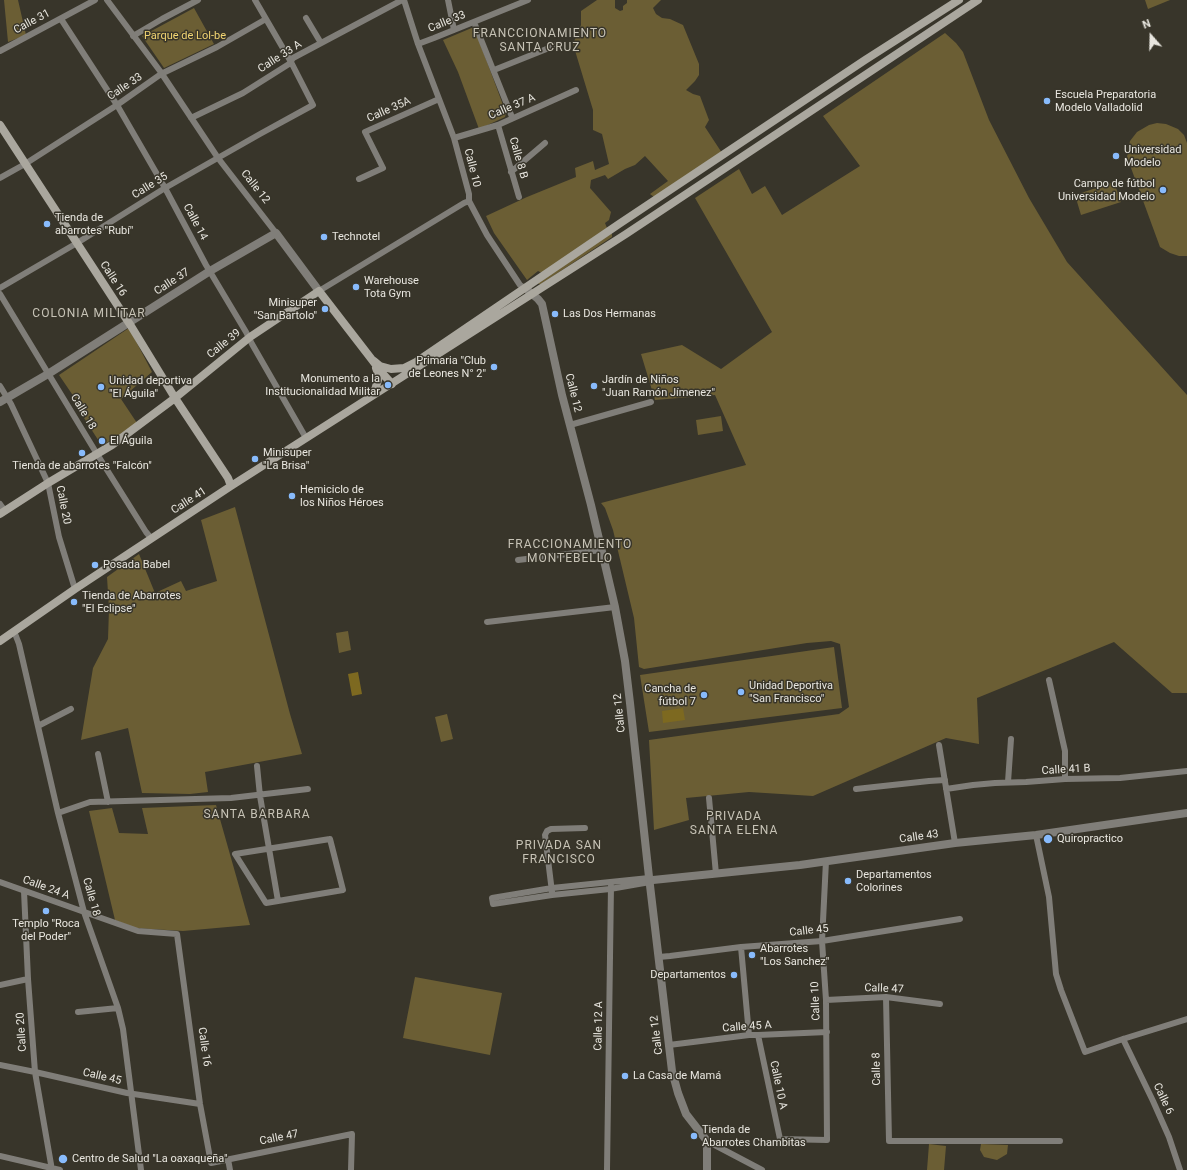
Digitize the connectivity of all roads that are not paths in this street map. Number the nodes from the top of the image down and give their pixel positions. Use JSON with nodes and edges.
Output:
{"nodes":[{"id":1,"x":95,"y":0,"type":"edge"},
{"id":2,"x":107,"y":0,"type":"edge"},
{"id":3,"x":198,"y":0,"type":"edge"},
{"id":4,"x":255,"y":0,"type":"edge"},
{"id":5,"x":403,"y":0,"type":"edge"},
{"id":6,"x":448,"y":0,"type":"edge"},
{"id":7,"x":528,"y":0,"type":"edge"},
{"id":8,"x":959,"y":0,"type":"edge"},
{"id":9,"x":978,"y":0,"type":"edge"},
{"id":10,"x":306,"y":18,"type":"dead end"},
{"id":11,"x":61,"y":19,"type":"junction"},
{"id":12,"x":266,"y":19,"type":"junction"},
{"id":13,"x":474,"y":22,"type":"junction"},
{"id":14,"x":454,"y":30,"type":"junction"},
{"id":15,"x":133,"y":36,"type":"junction"},
{"id":16,"x":321,"y":43,"type":"junction"},
{"id":17,"x":418,"y":44,"type":"junction"},
{"id":18,"x":559,"y":44,"type":"dead end"},
{"id":19,"x":0,"y":51,"type":"edge"},
{"id":20,"x":291,"y":62,"type":"junction"},
{"id":21,"x":494,"y":70,"type":"junction"},
{"id":22,"x":162,"y":74,"type":"junction"},
{"id":23,"x":576,"y":90,"type":"dead end"},
{"id":24,"x":439,"y":99,"type":"junction"},
{"id":25,"x":117,"y":105,"type":"junction"},
{"id":26,"x":512,"y":117,"type":"junction"},
{"id":27,"x":191,"y":118,"type":"junction"},
{"id":28,"x":0,"y":125,"type":"edge"},
{"id":29,"x":498,"y":125,"type":"junction"},
{"id":30,"x":454,"y":138,"type":"junction"},
{"id":31,"x":545,"y":143,"type":"dead end"},
{"id":32,"x":218,"y":158,"type":"junction"},
{"id":33,"x":25,"y":164,"type":"junction"},
{"id":34,"x":511,"y":172,"type":"junction"},
{"id":35,"x":0,"y":178,"type":"edge"},
{"id":36,"x":359,"y":179,"type":"dead end"},
{"id":37,"x":165,"y":188,"type":"junction"},
{"id":38,"x":519,"y":197,"type":"dead end"},
{"id":39,"x":469,"y":201,"type":"junction"},
{"id":40,"x":619,"y":224,"type":"junction"},
{"id":41,"x":276,"y":233,"type":"junction"},
{"id":42,"x":626,"y":234,"type":"junction"},
{"id":43,"x":77,"y":243,"type":"junction"},
{"id":44,"x":210,"y":271,"type":"junction"},
{"id":45,"x":0,"y":288,"type":"edge"},
{"id":46,"x":525,"y":288,"type":"junction"},
{"id":47,"x":319,"y":291,"type":"junction"},
{"id":48,"x":0,"y":294,"type":"edge"},
{"id":49,"x":532,"y":294,"type":"junction"},
{"id":50,"x":129,"y":323,"type":"junction"},
{"id":51,"x":250,"y":337,"type":"junction"},
{"id":52,"x":374,"y":362,"type":"junction"},
{"id":53,"x":48,"y":374,"type":"junction"},
{"id":54,"x":392,"y":384,"type":"junction"},
{"id":55,"x":0,"y":386,"type":"edge"},
{"id":56,"x":175,"y":398,"type":"junction"},
{"id":57,"x":3,"y":400,"type":"edge"},
{"id":58,"x":365,"y":400,"type":"junction"},
{"id":59,"x":651,"y":402,"type":"dead end"},
{"id":60,"x":570,"y":425,"type":"junction"},
{"id":61,"x":306,"y":438,"type":"junction"},
{"id":62,"x":96,"y":454,"type":"junction"},
{"id":63,"x":48,"y":483,"type":"junction"},
{"id":64,"x":231,"y":486,"type":"junction"},
{"id":65,"x":2,"y":510,"type":"edge"},
{"id":66,"x":151,"y":538,"type":"junction"},
{"id":67,"x":601,"y":550,"type":"junction"},
{"id":68,"x":518,"y":560,"type":"dead end"},
{"id":69,"x":75,"y":589,"type":"junction"},
{"id":70,"x":615,"y":607,"type":"junction"},
{"id":71,"x":487,"y":622,"type":"dead end"},
{"id":72,"x":14,"y":631,"type":"junction"},
{"id":73,"x":0,"y":641,"type":"edge"},
{"id":74,"x":1049,"y":680,"type":"dead end"},
{"id":75,"x":71,"y":709,"type":"dead end"},
{"id":76,"x":38,"y":726,"type":"junction"},
{"id":77,"x":1011,"y":739,"type":"dead end"},
{"id":78,"x":939,"y":745,"type":"dead end"},
{"id":79,"x":98,"y":754,"type":"dead end"},
{"id":80,"x":257,"y":766,"type":"dead end"},
{"id":81,"x":1187,"y":771,"type":"edge"},
{"id":82,"x":1065,"y":779,"type":"junction"},
{"id":83,"x":945,"y":780,"type":"junction"},
{"id":84,"x":1008,"y":782,"type":"junction"},
{"id":85,"x":308,"y":789,"type":"dead end"},
{"id":86,"x":856,"y":789,"type":"dead end"},
{"id":87,"x":946,"y":789,"type":"junction"},
{"id":88,"x":260,"y":796,"type":"junction"},
{"id":89,"x":709,"y":798,"type":"dead end"},
{"id":90,"x":108,"y":802,"type":"junction"},
{"id":91,"x":58,"y":813,"type":"junction"},
{"id":92,"x":1187,"y":813,"type":"edge"},
{"id":93,"x":585,"y":828,"type":"dead end"},
{"id":94,"x":1036,"y":835,"type":"junction"},
{"id":95,"x":955,"y":843,"type":"junction"},
{"id":96,"x":269,"y":849,"type":"junction"},
{"id":97,"x":826,"y":861,"type":"junction"},
{"id":98,"x":716,"y":874,"type":"junction"},
{"id":99,"x":651,"y":880,"type":"junction"},
{"id":100,"x":0,"y":882,"type":"edge"},
{"id":101,"x":611,"y":885,"type":"junction"},
{"id":102,"x":24,"y":891,"type":"junction"},
{"id":103,"x":552,"y":891,"type":"junction"},
{"id":104,"x":278,"y":901,"type":"junction"},
{"id":105,"x":84,"y":912,"type":"junction"},
{"id":106,"x":960,"y":919,"type":"dead end"},
{"id":107,"x":178,"y":934,"type":"joint"},
{"id":108,"x":822,"y":941,"type":"junction"},
{"id":109,"x":741,"y":947,"type":"junction"},
{"id":110,"x":659,"y":957,"type":"junction"},
{"id":111,"x":28,"y":979,"type":"junction"},
{"id":112,"x":0,"y":985,"type":"edge"},
{"id":113,"x":886,"y":997,"type":"junction"},
{"id":114,"x":826,"y":1000,"type":"junction"},
{"id":115,"x":940,"y":1004,"type":"dead end"},
{"id":116,"x":118,"y":1008,"type":"junction"},
{"id":117,"x":78,"y":1012,"type":"dead end"},
{"id":118,"x":1187,"y":1019,"type":"edge"},
{"id":119,"x":827,"y":1032,"type":"junction"},
{"id":120,"x":749,"y":1035,"type":"junction"},
{"id":121,"x":758,"y":1035,"type":"junction"},
{"id":122,"x":1123,"y":1039,"type":"junction"},
{"id":123,"x":669,"y":1045,"type":"junction"},
{"id":124,"x":0,"y":1065,"type":"edge"},
{"id":125,"x":35,"y":1072,"type":"junction"},
{"id":126,"x":131,"y":1094,"type":"junction"},
{"id":127,"x":200,"y":1104,"type":"junction"},
{"id":128,"x":780,"y":1138,"type":"joint"},
{"id":129,"x":707,"y":1141,"type":"junction"},
{"id":130,"x":1060,"y":1141,"type":"dead end"},
{"id":131,"x":0,"y":1156,"type":"edge"},
{"id":132,"x":228,"y":1159,"type":"junction"},
{"id":133,"x":211,"y":1163,"type":"joint"},
{"id":134,"x":52,"y":1169,"type":"edge"},
{"id":135,"x":60,"y":1170,"type":"edge"},
{"id":136,"x":141,"y":1170,"type":"edge"},
{"id":137,"x":230,"y":1170,"type":"edge"},
{"id":138,"x":351,"y":1170,"type":"edge"},
{"id":139,"x":607,"y":1170,"type":"edge"},
{"id":140,"x":707,"y":1170,"type":"edge"},
{"id":141,"x":762,"y":1170,"type":"edge"},
{"id":142,"x":1180,"y":1170,"type":"edge"}],
"edges":[{"from":1,"to":11,"type":"street","name":"Calle 31"},
{"from":2,"to":15,"type":"street","name":"Calle 12"},
{"from":3,"to":15,"type":"street"},
{"from":4,"to":12,"type":"street"},
{"from":5,"to":16,"type":"street","name":"Calle 33 A"},
{"from":5,"to":17,"type":"street","name":"Calle 10"},
{"from":6,"to":14,"type":"street"},
{"from":7,"to":13,"type":"street","name":"Calle 33"},
{"from":8,"to":40,"type":"main road"},
{"from":9,"to":42,"type":"main road","name":"Calle 41"},
{"from":10,"to":16,"type":"street"},
{"from":11,"to":19,"type":"street","name":"Calle 31"},
{"from":11,"to":25,"type":"street","name":"Calle 14"},
{"from":12,"to":20,"type":"street"},
{"from":12,"to":22,"type":"street","name":"Calle 33"},
{"from":13,"to":14,"type":"street","name":"Calle 33"},
{"from":13,"to":21,"type":"street"},
{"from":14,"to":17,"type":"street","name":"Calle 33"},
{"from":15,"to":22,"type":"street","name":"Calle 12"},
{"from":16,"to":20,"type":"street","name":"Calle 33 A"},
{"from":17,"to":24,"type":"street","name":"Calle 10"},
{"from":18,"to":21,"type":"street"},
{"from":20,"to":27,"type":"street","name":"Calle 33 A"},
{"from":20,"to":32,"type":"street","name":"Calle 35"},
{"from":21,"to":26,"type":"street"},
{"from":22,"to":25,"type":"street","name":"Calle 33"},
{"from":22,"to":27,"type":"street","name":"Calle 12"},
{"from":23,"to":26,"type":"street","name":"Calle 37 A"},
{"from":24,"to":30,"type":"street","name":"Calle 10"},
{"from":24,"to":36,"type":"street","name":"Calle 35A"},
{"from":25,"to":33,"type":"street","name":"Calle 33"},
{"from":25,"to":37,"type":"street","name":"Calle 14"},
{"from":26,"to":29,"type":"street","name":"Calle 37 A"},
{"from":27,"to":32,"type":"street","name":"Calle 12"},
{"from":28,"to":33,"type":"main road","name":"Calle 16"},
{"from":29,"to":30,"type":"street","name":"Calle 37 A"},
{"from":29,"to":34,"type":"street","name":"Calle 8 B"},
{"from":30,"to":39,"type":"street","name":"Calle 10"},
{"from":31,"to":34,"type":"street"},
{"from":32,"to":37,"type":"street","name":"Calle 35"},
{"from":32,"to":41,"type":"street","name":"Calle 12"},
{"from":33,"to":35,"type":"street","name":"Calle 33"},
{"from":33,"to":43,"type":"main road","name":"Calle 16"},
{"from":34,"to":38,"type":"street","name":"Calle 8 B"},
{"from":37,"to":43,"type":"street","name":"Calle 35"},
{"from":37,"to":44,"type":"street","name":"Calle 14"},
{"from":39,"to":46,"type":"street","name":"Calle 10"},
{"from":39,"to":47,"type":"street","name":"Calle 39"},
{"from":40,"to":42,"type":"main road"},
{"from":40,"to":46,"type":"main road"},
{"from":41,"to":44,"type":"street","name":"Calle 37"},
{"from":41,"to":47,"type":"street","name":"Calle 12"},
{"from":42,"to":49,"type":"main road","name":"Calle 41"},
{"from":43,"to":45,"type":"street","name":"Calle 35"},
{"from":43,"to":50,"type":"main road","name":"Calle 16"},
{"from":44,"to":50,"type":"street","name":"Calle 37"},
{"from":44,"to":51,"type":"street","name":"Calle 14"},
{"from":46,"to":49,"type":"street","name":"Calle 12"},
{"from":46,"to":52,"type":"main road"},
{"from":47,"to":51,"type":"main road","name":"Calle 39"},
{"from":47,"to":52,"type":"main road","name":"Calle 12"},
{"from":48,"to":53,"type":"street","name":"Calle 18"},
{"from":49,"to":54,"type":"main road","name":"Calle 41"},
{"from":49,"to":60,"type":"street","name":"Calle 12"},
{"from":50,"to":53,"type":"street","name":"Calle 37"},
{"from":50,"to":56,"type":"main road","name":"Calle 16"},
{"from":51,"to":56,"type":"main road","name":"Calle 39"},
{"from":51,"to":61,"type":"street","name":"Calle 14"},
{"from":52,"to":54,"type":"main road","name":"Calle 12"},
{"from":52,"to":58,"type":"main road"},
{"from":53,"to":57,"type":"street","name":"Calle 37"},
{"from":53,"to":62,"type":"street","name":"Calle 18"},
{"from":54,"to":58,"type":"main road","name":"Calle 41"},
{"from":55,"to":57,"type":"street","name":"Calle 20"},
{"from":56,"to":62,"type":"main road","name":"Calle 39"},
{"from":56,"to":64,"type":"main road","name":"Calle 16"},
{"from":57,"to":63,"type":"street","name":"Calle 20"},
{"from":58,"to":61,"type":"main road","name":"Calle 41"},
{"from":59,"to":60,"type":"street"},
{"from":60,"to":67,"type":"street","name":"Calle 12"},
{"from":61,"to":64,"type":"main road","name":"Calle 41"},
{"from":62,"to":63,"type":"main road","name":"Calle 39"},
{"from":62,"to":66,"type":"street","name":"Calle 18"},
{"from":63,"to":65,"type":"main road","name":"Calle 39"},
{"from":63,"to":69,"type":"street","name":"Calle 20"},
{"from":64,"to":66,"type":"main road","name":"Calle 41"},
{"from":66,"to":69,"type":"main road","name":"Calle 41"},
{"from":67,"to":68,"type":"street"},
{"from":67,"to":70,"type":"street","name":"Calle 12"},
{"from":69,"to":72,"type":"main road","name":"Calle 41"},
{"from":70,"to":71,"type":"street"},
{"from":70,"to":99,"type":"street","name":"Calle 12"},
{"from":72,"to":73,"type":"main road","name":"Calle 41"},
{"from":72,"to":76,"type":"street","name":"Calle 18"},
{"from":74,"to":82,"type":"street"},
{"from":75,"to":76,"type":"street"},
{"from":76,"to":91,"type":"street","name":"Calle 18"},
{"from":77,"to":84,"type":"street"},
{"from":78,"to":83,"type":"street"},
{"from":79,"to":90,"type":"street"},
{"from":80,"to":88,"type":"street"},
{"from":81,"to":82,"type":"street","name":"Calle 41 B"},
{"from":82,"to":84,"type":"street","name":"Calle 41 B"},
{"from":83,"to":86,"type":"street"},
{"from":83,"to":87,"type":"street"},
{"from":84,"to":87,"type":"street","name":"Calle 41 B"},
{"from":85,"to":88,"type":"street"},
{"from":87,"to":95,"type":"street"},
{"from":88,"to":90,"type":"street"},
{"from":88,"to":96,"type":"street"},
{"from":89,"to":98,"type":"street"},
{"from":90,"to":91,"type":"street"},
{"from":91,"to":105,"type":"street","name":"Calle 18"},
{"from":92,"to":94,"type":"street","name":"Calle 43"},
{"from":93,"to":103,"type":"street"},
{"from":94,"to":95,"type":"street","name":"Calle 43"},
{"from":94,"to":122,"type":"street"},
{"from":95,"to":97,"type":"street","name":"Calle 43"},
{"from":96,"to":104,"type":"street"},
{"from":96,"to":104,"type":"street"},
{"from":96,"to":104,"type":"street"},
{"from":97,"to":98,"type":"street","name":"Calle 43"},
{"from":97,"to":108,"type":"street","name":"Calle 10"},
{"from":98,"to":99,"type":"street","name":"Calle 43"},
{"from":99,"to":101,"type":"street"},
{"from":99,"to":110,"type":"street","name":"Calle 12"},
{"from":100,"to":102,"type":"street","name":"Calle 24 A"},
{"from":101,"to":103,"type":"street"},
{"from":101,"to":139,"type":"street","name":"Calle 12 A"},
{"from":102,"to":105,"type":"street","name":"Calle 24 A"},
{"from":102,"to":111,"type":"street","name":"Calle 20"},
{"from":103,"to":103,"type":"street"},
{"from":105,"to":107,"type":"street","name":"Calle 24 A"},
{"from":105,"to":116,"type":"street","name":"Calle 18"},
{"from":106,"to":108,"type":"street","name":"Calle 45"},
{"from":107,"to":127,"type":"street","name":"Calle 16"},
{"from":108,"to":109,"type":"street","name":"Calle 45"},
{"from":108,"to":114,"type":"street","name":"Calle 10"},
{"from":109,"to":110,"type":"street","name":"Calle 45"},
{"from":109,"to":120,"type":"street"},
{"from":110,"to":123,"type":"street","name":"Calle 12"},
{"from":111,"to":112,"type":"street"},
{"from":111,"to":125,"type":"street","name":"Calle 20"},
{"from":113,"to":114,"type":"street","name":"Calle 47"},
{"from":113,"to":115,"type":"street","name":"Calle 47"},
{"from":113,"to":130,"type":"street","name":"Calle 8"},
{"from":114,"to":119,"type":"street","name":"Calle 10"},
{"from":116,"to":117,"type":"street"},
{"from":116,"to":126,"type":"street","name":"Calle 18"},
{"from":118,"to":122,"type":"street"},
{"from":119,"to":121,"type":"street","name":"Calle 45 A"},
{"from":119,"to":128,"type":"street","name":"Calle 10"},
{"from":120,"to":121,"type":"street","name":"Calle 45 A"},
{"from":120,"to":123,"type":"street","name":"Calle 45 A"},
{"from":121,"to":128,"type":"street","name":"Calle 10 A"},
{"from":122,"to":142,"type":"street","name":"Calle 6"},
{"from":123,"to":129,"type":"street","name":"Calle 12"},
{"from":124,"to":125,"type":"street","name":"Calle 45"},
{"from":125,"to":126,"type":"street","name":"Calle 45"},
{"from":125,"to":134,"type":"street","name":"Calle 20"},
{"from":126,"to":127,"type":"street","name":"Calle 45"},
{"from":126,"to":136,"type":"street","name":"Calle 18"},
{"from":127,"to":133,"type":"street","name":"Calle 16"},
{"from":129,"to":140,"type":"street"},
{"from":129,"to":141,"type":"street","name":"Calle 12"},
{"from":131,"to":134,"type":"street"},
{"from":132,"to":133,"type":"street","name":"Calle 47"},
{"from":132,"to":137,"type":"street"},
{"from":132,"to":138,"type":"street","name":"Calle 47"},
{"from":134,"to":135,"type":"street"}]}
